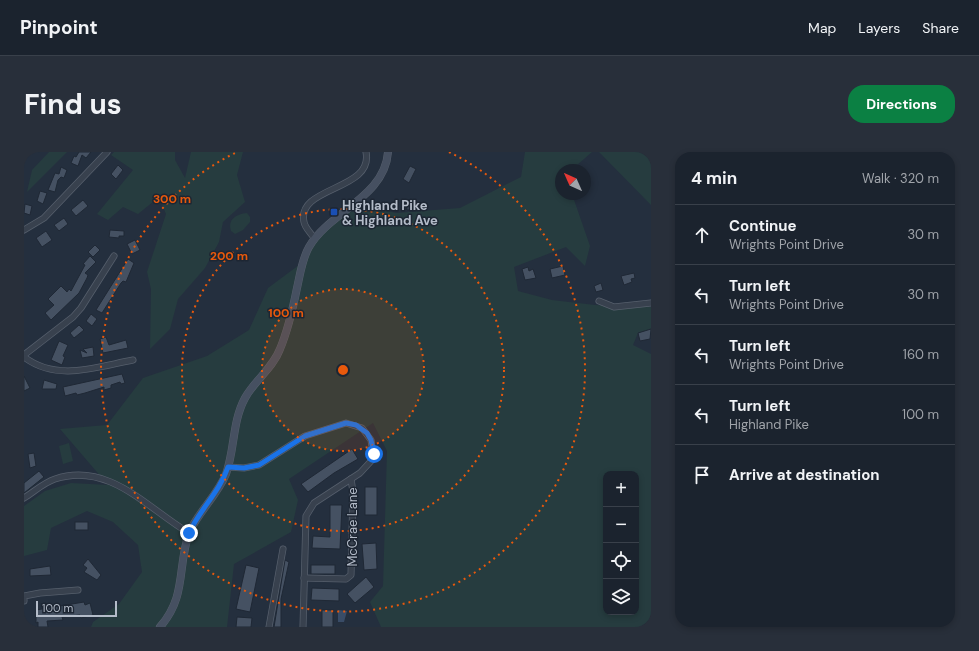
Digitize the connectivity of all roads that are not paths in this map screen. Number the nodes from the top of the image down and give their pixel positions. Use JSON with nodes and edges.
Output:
{"nodes":[{"id":1,"x":107,"y":152,"type":"edge"},
{"id":2,"x":366,"y":152,"type":"edge"},
{"id":3,"x":388,"y":152,"type":"edge"},
{"id":4,"x":24,"y":230,"type":"edge"},
{"id":5,"x":314,"y":238,"type":"junction"},
{"id":6,"x":114,"y":256,"type":"dead end"},
{"id":7,"x":599,"y":301,"type":"dead end"},
{"id":8,"x":651,"y":303,"type":"edge"},
{"id":9,"x":24,"y":356,"type":"edge"},
{"id":10,"x":133,"y":360,"type":"dead end"},
{"id":11,"x":228,"y":467,"type":"junction"},
{"id":12,"x":352,"y":479,"type":"junction"},
{"id":13,"x":24,"y":498,"type":"edge"},
{"id":14,"x":189,"y":533,"type":"junction"},
{"id":15,"x":282,"y":549,"type":"dead end"},
{"id":16,"x":304,"y":578,"type":"junction"},
{"id":17,"x":78,"y":590,"type":"dead end"},
{"id":18,"x":24,"y":596,"type":"edge"},
{"id":19,"x":160,"y":627,"type":"edge"},
{"id":20,"x":269,"y":627,"type":"edge"},
{"id":21,"x":303,"y":627,"type":"edge"}],
"edges":[{"from":1,"to":4,"type":"street"},
{"from":2,"to":5,"type":"street"},
{"from":3,"to":5,"type":"street"},
{"from":5,"to":11,"type":"street"},
{"from":6,"to":9,"type":"street"},
{"from":7,"to":8,"type":"street"},
{"from":9,"to":10,"type":"street"},
{"from":11,"to":12,"type":"street"},
{"from":11,"to":14,"type":"street"},
{"from":12,"to":16,"type":"street"},
{"from":12,"to":16,"type":"street","name":"McCrae Lane"},
{"from":13,"to":14,"type":"street"},
{"from":14,"to":19,"type":"street"},
{"from":15,"to":20,"type":"street"},
{"from":16,"to":21,"type":"street"},
{"from":17,"to":18,"type":"street"}]}
